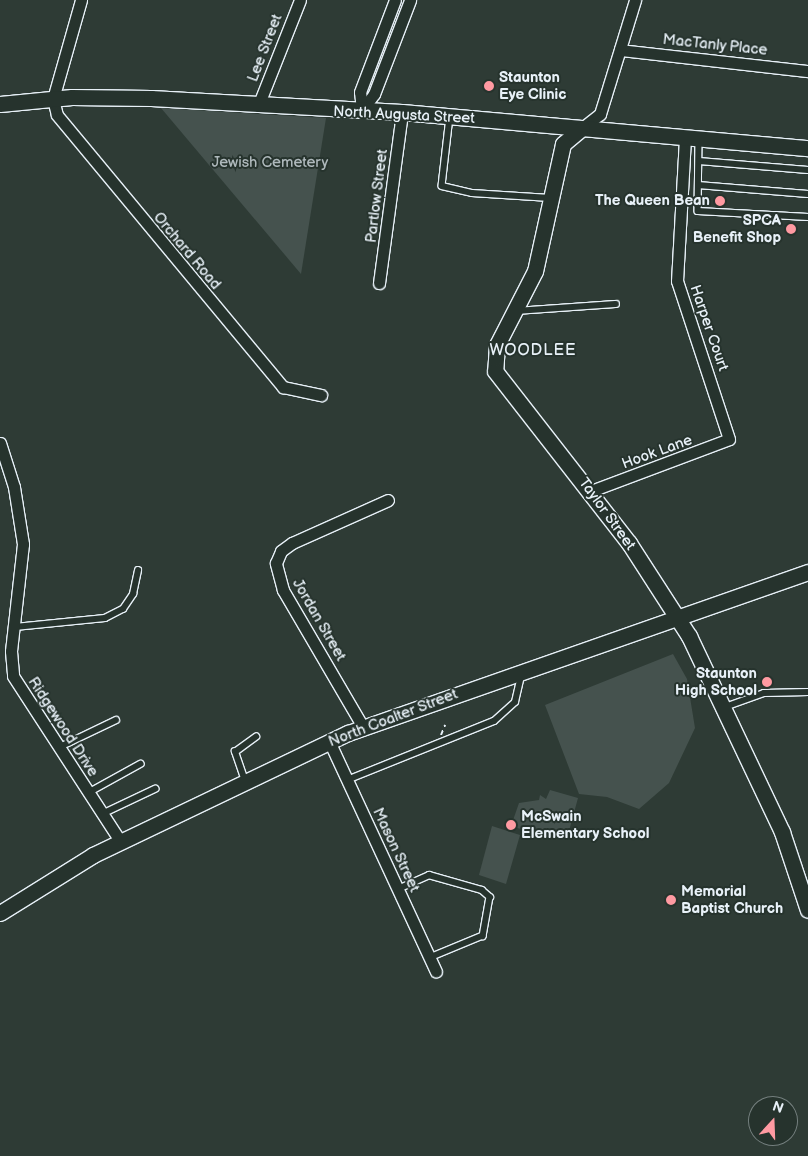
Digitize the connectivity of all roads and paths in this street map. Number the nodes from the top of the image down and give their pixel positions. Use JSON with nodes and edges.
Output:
{"nodes":[{"id":1,"x":81,"y":0,"type":"edge"},
{"id":2,"x":300,"y":0,"type":"edge"},
{"id":3,"x":395,"y":0,"type":"edge"},
{"id":4,"x":410,"y":0,"type":"edge"},
{"id":5,"x":635,"y":0,"type":"edge"},
{"id":6,"x":620,"y":50,"type":"junction"},
{"id":7,"x":808,"y":71,"type":"edge"},
{"id":8,"x":53,"y":99,"type":"junction"},
{"id":9,"x":0,"y":104,"type":"edge"},
{"id":10,"x":258,"y":106,"type":"junction"},
{"id":11,"x":362,"y":110,"type":"junction"},
{"id":12,"x":402,"y":112,"type":"junction"},
{"id":13,"x":450,"y":116,"type":"junction"},
{"id":14,"x":582,"y":128,"type":"junction"},
{"id":15,"x":692,"y":137,"type":"junction"},
{"id":16,"x":808,"y":148,"type":"edge"},
{"id":17,"x":699,"y":161,"type":"junction"},
{"id":18,"x":808,"y":170,"type":"edge"},
{"id":19,"x":698,"y":185,"type":"junction"},
{"id":20,"x":808,"y":194,"type":"edge"},
{"id":21,"x":552,"y":198,"type":"junction"},
{"id":22,"x":808,"y":217,"type":"edge"},
{"id":23,"x":378,"y":283,"type":"dead end"},
{"id":24,"x":616,"y":304,"type":"dead end"},
{"id":25,"x":515,"y":312,"type":"junction"},
{"id":26,"x":320,"y":395,"type":"dead end"},
{"id":27,"x":729,"y":436,"type":"joint"},
{"id":28,"x":0,"y":444,"type":"edge"},
{"id":29,"x":5,"y":474,"type":"edge"},
{"id":30,"x":591,"y":492,"type":"junction"},
{"id":31,"x":388,"y":500,"type":"dead end"},
{"id":32,"x":138,"y":571,"type":"dead end"},
{"id":33,"x":808,"y":572,"type":"edge"},
{"id":34,"x":676,"y":617,"type":"junction"},
{"id":35,"x":16,"y":627,"type":"junction"},
{"id":36,"x":522,"y":671,"type":"junction"},
{"id":37,"x":808,"y":692,"type":"edge"},
{"id":38,"x":725,"y":707,"type":"junction"},
{"id":39,"x":116,"y":720,"type":"dead end"},
{"id":40,"x":445,"y":725,"type":"dead end"},
{"id":41,"x":363,"y":727,"type":"junction"},
{"id":42,"x":440,"y":736,"type":"dead end"},
{"id":43,"x":256,"y":737,"type":"dead end"},
{"id":44,"x":330,"y":741,"type":"junction"},
{"id":45,"x":58,"y":748,"type":"junction"},
{"id":46,"x":140,"y":764,"type":"dead end"},
{"id":47,"x":347,"y":780,"type":"junction"},
{"id":48,"x":245,"y":781,"type":"junction"},
{"id":49,"x":155,"y":788,"type":"dead end"},
{"id":50,"x":88,"y":793,"type":"junction"},
{"id":51,"x":102,"y":814,"type":"junction"},
{"id":52,"x":121,"y":842,"type":"junction"},
{"id":53,"x":397,"y":889,"type":"junction"},
{"id":54,"x":808,"y":910,"type":"edge"},
{"id":55,"x":0,"y":913,"type":"edge"},
{"id":56,"x":430,"y":958,"type":"junction"},
{"id":57,"x":436,"y":971,"type":"dead end"}],
"edges":[{"from":1,"to":8,"type":"street"},
{"from":2,"to":10,"type":"street","name":"Lee Street"},
{"from":3,"to":11,"type":"street"},
{"from":4,"to":11,"type":"street"},
{"from":5,"to":6,"type":"street"},
{"from":6,"to":7,"type":"street","name":"MacTanly Place"},
{"from":6,"to":14,"type":"street"},
{"from":8,"to":9,"type":"street","name":"North Augusta Street"},
{"from":8,"to":10,"type":"street","name":"North Augusta Street"},
{"from":8,"to":26,"type":"street","name":"Orchard Road"},
{"from":10,"to":11,"type":"street","name":"North Augusta Street"},
{"from":11,"to":12,"type":"street","name":"North Augusta Street"},
{"from":12,"to":13,"type":"street","name":"North Augusta Street"},
{"from":12,"to":23,"type":"street","name":"Partlow Street"},
{"from":13,"to":14,"type":"street","name":"North Augusta Street"},
{"from":13,"to":21,"type":"lane"},
{"from":14,"to":15,"type":"street","name":"North Augusta Street"},
{"from":14,"to":21,"type":"street","name":"Taylor Street"},
{"from":15,"to":16,"type":"street","name":"North Augusta Street"},
{"from":15,"to":17,"type":"lane"},
{"from":15,"to":27,"type":"street","name":"Harper Court"},
{"from":17,"to":18,"type":"lane"},
{"from":17,"to":19,"type":"lane"},
{"from":19,"to":20,"type":"lane"},
{"from":19,"to":22,"type":"lane"},
{"from":21,"to":25,"type":"street","name":"Taylor Street"},
{"from":24,"to":25,"type":"lane"},
{"from":25,"to":30,"type":"street","name":"Taylor Street"},
{"from":27,"to":30,"type":"street","name":"Hook Lane"},
{"from":28,"to":29,"type":"street","name":"Ridgewood Drive"},
{"from":29,"to":35,"type":"street","name":"Ridgewood Drive"},
{"from":30,"to":34,"type":"street","name":"Taylor Street"},
{"from":31,"to":41,"type":"street","name":"Jordan Street"},
{"from":32,"to":35,"type":"lane"},
{"from":33,"to":34,"type":"street","name":"North Coalter Street"},
{"from":34,"to":36,"type":"street","name":"North Coalter Street"},
{"from":34,"to":38,"type":"street","name":"Taylor Street"},
{"from":35,"to":45,"type":"street","name":"Ridgewood Drive"},
{"from":36,"to":41,"type":"street","name":"North Coalter Street"},
{"from":36,"to":47,"type":"lane"},
{"from":37,"to":38,"type":"lane"},
{"from":38,"to":54,"type":"street","name":"Taylor Street"},
{"from":39,"to":45,"type":"lane"},
{"from":40,"to":42,"type":"path"},
{"from":41,"to":44,"type":"street","name":"North Coalter Street"},
{"from":43,"to":48,"type":"lane"},
{"from":44,"to":47,"type":"street","name":"Mason Street"},
{"from":44,"to":48,"type":"street","name":"North Coalter Street"},
{"from":45,"to":50,"type":"street","name":"Ridgewood Drive"},
{"from":46,"to":50,"type":"lane"},
{"from":47,"to":53,"type":"street","name":"Mason Street"},
{"from":48,"to":52,"type":"street","name":"North Coalter Street"},
{"from":49,"to":51,"type":"lane"},
{"from":50,"to":51,"type":"street","name":"Ridgewood Drive"},
{"from":51,"to":52,"type":"street","name":"Ridgewood Drive"},
{"from":52,"to":55,"type":"street","name":"North Coalter Street"},
{"from":53,"to":56,"type":"street","name":"Mason Street"},
{"from":53,"to":56,"type":"lane"},
{"from":56,"to":57,"type":"street","name":"Mason Street"}]}
